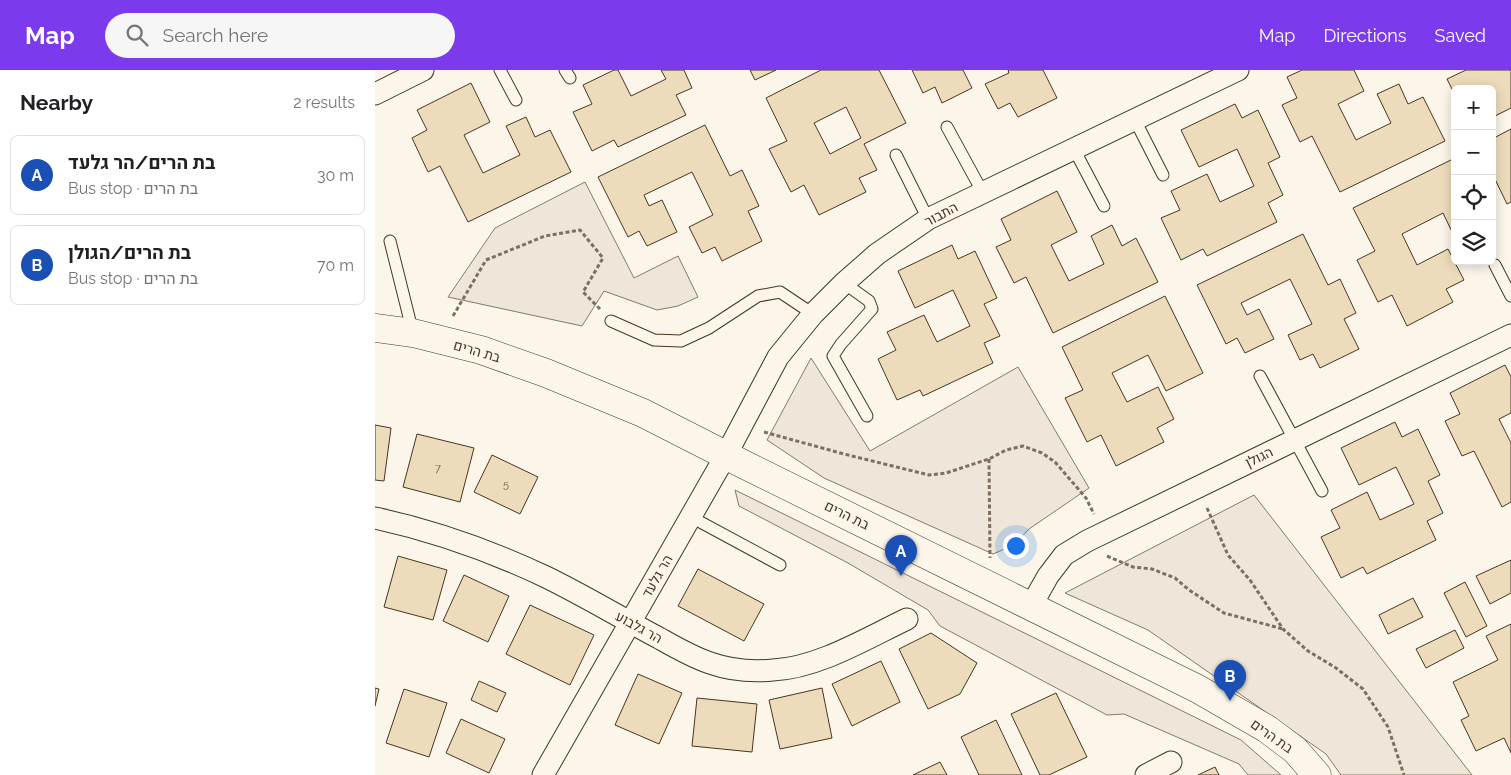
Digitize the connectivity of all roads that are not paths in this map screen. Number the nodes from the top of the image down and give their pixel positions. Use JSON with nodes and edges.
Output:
{"nodes":[{"id":1,"x":423,"y":70,"type":"edge"},
{"id":2,"x":500,"y":70,"type":"edge"},
{"id":3,"x":1228,"y":72,"type":"edge"},
{"id":4,"x":375,"y":94,"type":"edge"},
{"id":5,"x":516,"y":100,"type":"dead end"},
{"id":6,"x":1135,"y":120,"type":"junction"},
{"id":7,"x":947,"y":127,"type":"dead end"},
{"id":8,"x":1074,"y":149,"type":"junction"},
{"id":9,"x":896,"y":155,"type":"dead end"},
{"id":10,"x":1163,"y":174,"type":"dead end"},
{"id":11,"x":983,"y":193,"type":"junction"},
{"id":12,"x":1104,"y":206,"type":"dead end"},
{"id":13,"x":928,"y":219,"type":"junction"},
{"id":14,"x":391,"y":241,"type":"dead end"},
{"id":15,"x":1496,"y":265,"type":"edge"},
{"id":16,"x":844,"y":283,"type":"junction"},
{"id":17,"x":1511,"y":296,"type":"edge"},
{"id":18,"x":813,"y":314,"type":"junction"},
{"id":19,"x":611,"y":321,"type":"road end"},
{"id":20,"x":375,"y":328,"type":"edge"},
{"id":21,"x":413,"y":333,"type":"junction"},
{"id":22,"x":1511,"y":335,"type":"edge"},
{"id":23,"x":1260,"y":376,"type":"dead end"},
{"id":24,"x":867,"y":416,"type":"dead end"},
{"id":25,"x":1294,"y":440,"type":"junction"},
{"id":26,"x":725,"y":456,"type":"junction"},
{"id":27,"x":1322,"y":491,"type":"dead end"},
{"id":28,"x":691,"y":517,"type":"junction"},
{"id":29,"x":375,"y":518,"type":"edge"},
{"id":30,"x":779,"y":565,"type":"dead end"},
{"id":31,"x":1031,"y":606,"type":"junction"},
{"id":32,"x":907,"y":619,"type":"dead end"},
{"id":33,"x":630,"y":623,"type":"junction"},
{"id":34,"x":1171,"y":762,"type":"dead end"},
{"id":35,"x":543,"y":775,"type":"edge"},
{"id":36,"x":1146,"y":775,"type":"edge"},
{"id":37,"x":1317,"y":775,"type":"edge"}],
"edges":[{"from":1,"to":4,"type":"street"},
{"from":2,"to":5,"type":"lane"},
{"from":3,"to":6,"type":"street","name":"התבור"},
{"from":6,"to":8,"type":"street","name":"התבור"},
{"from":6,"to":10,"type":"lane"},
{"from":7,"to":11,"type":"lane"},
{"from":8,"to":11,"type":"street","name":"התבור"},
{"from":8,"to":12,"type":"lane"},
{"from":9,"to":13,"type":"lane"},
{"from":11,"to":13,"type":"street","name":"התבור"},
{"from":13,"to":16,"type":"street","name":"התבור"},
{"from":14,"to":21,"type":"lane"},
{"from":15,"to":17,"type":"lane"},
{"from":16,"to":18,"type":"street","name":"התבור"},
{"from":16,"to":24,"type":"lane"},
{"from":18,"to":19,"type":"lane"},
{"from":18,"to":26,"type":"street","name":"התבור"},
{"from":20,"to":21,"type":"street","name":"בת הרים"},
{"from":21,"to":26,"type":"street","name":"בת הרים"},
{"from":22,"to":25,"type":"street","name":"הגולן"},
{"from":23,"to":25,"type":"lane"},
{"from":25,"to":27,"type":"lane"},
{"from":25,"to":31,"type":"street","name":"הגולן"},
{"from":26,"to":28,"type":"street","name":"הר גלעד"},
{"from":26,"to":31,"type":"street","name":"בת הרים"},
{"from":28,"to":30,"type":"lane"},
{"from":28,"to":33,"type":"street","name":"הר גלעד"},
{"from":29,"to":33,"type":"street","name":"הר גלבוע"},
{"from":31,"to":37,"type":"street","name":"בת הרים"},
{"from":32,"to":33,"type":"street","name":"הר גלבוע"},
{"from":33,"to":35,"type":"street","name":"הר גלעד"},
{"from":34,"to":36,"type":"street"}]}
